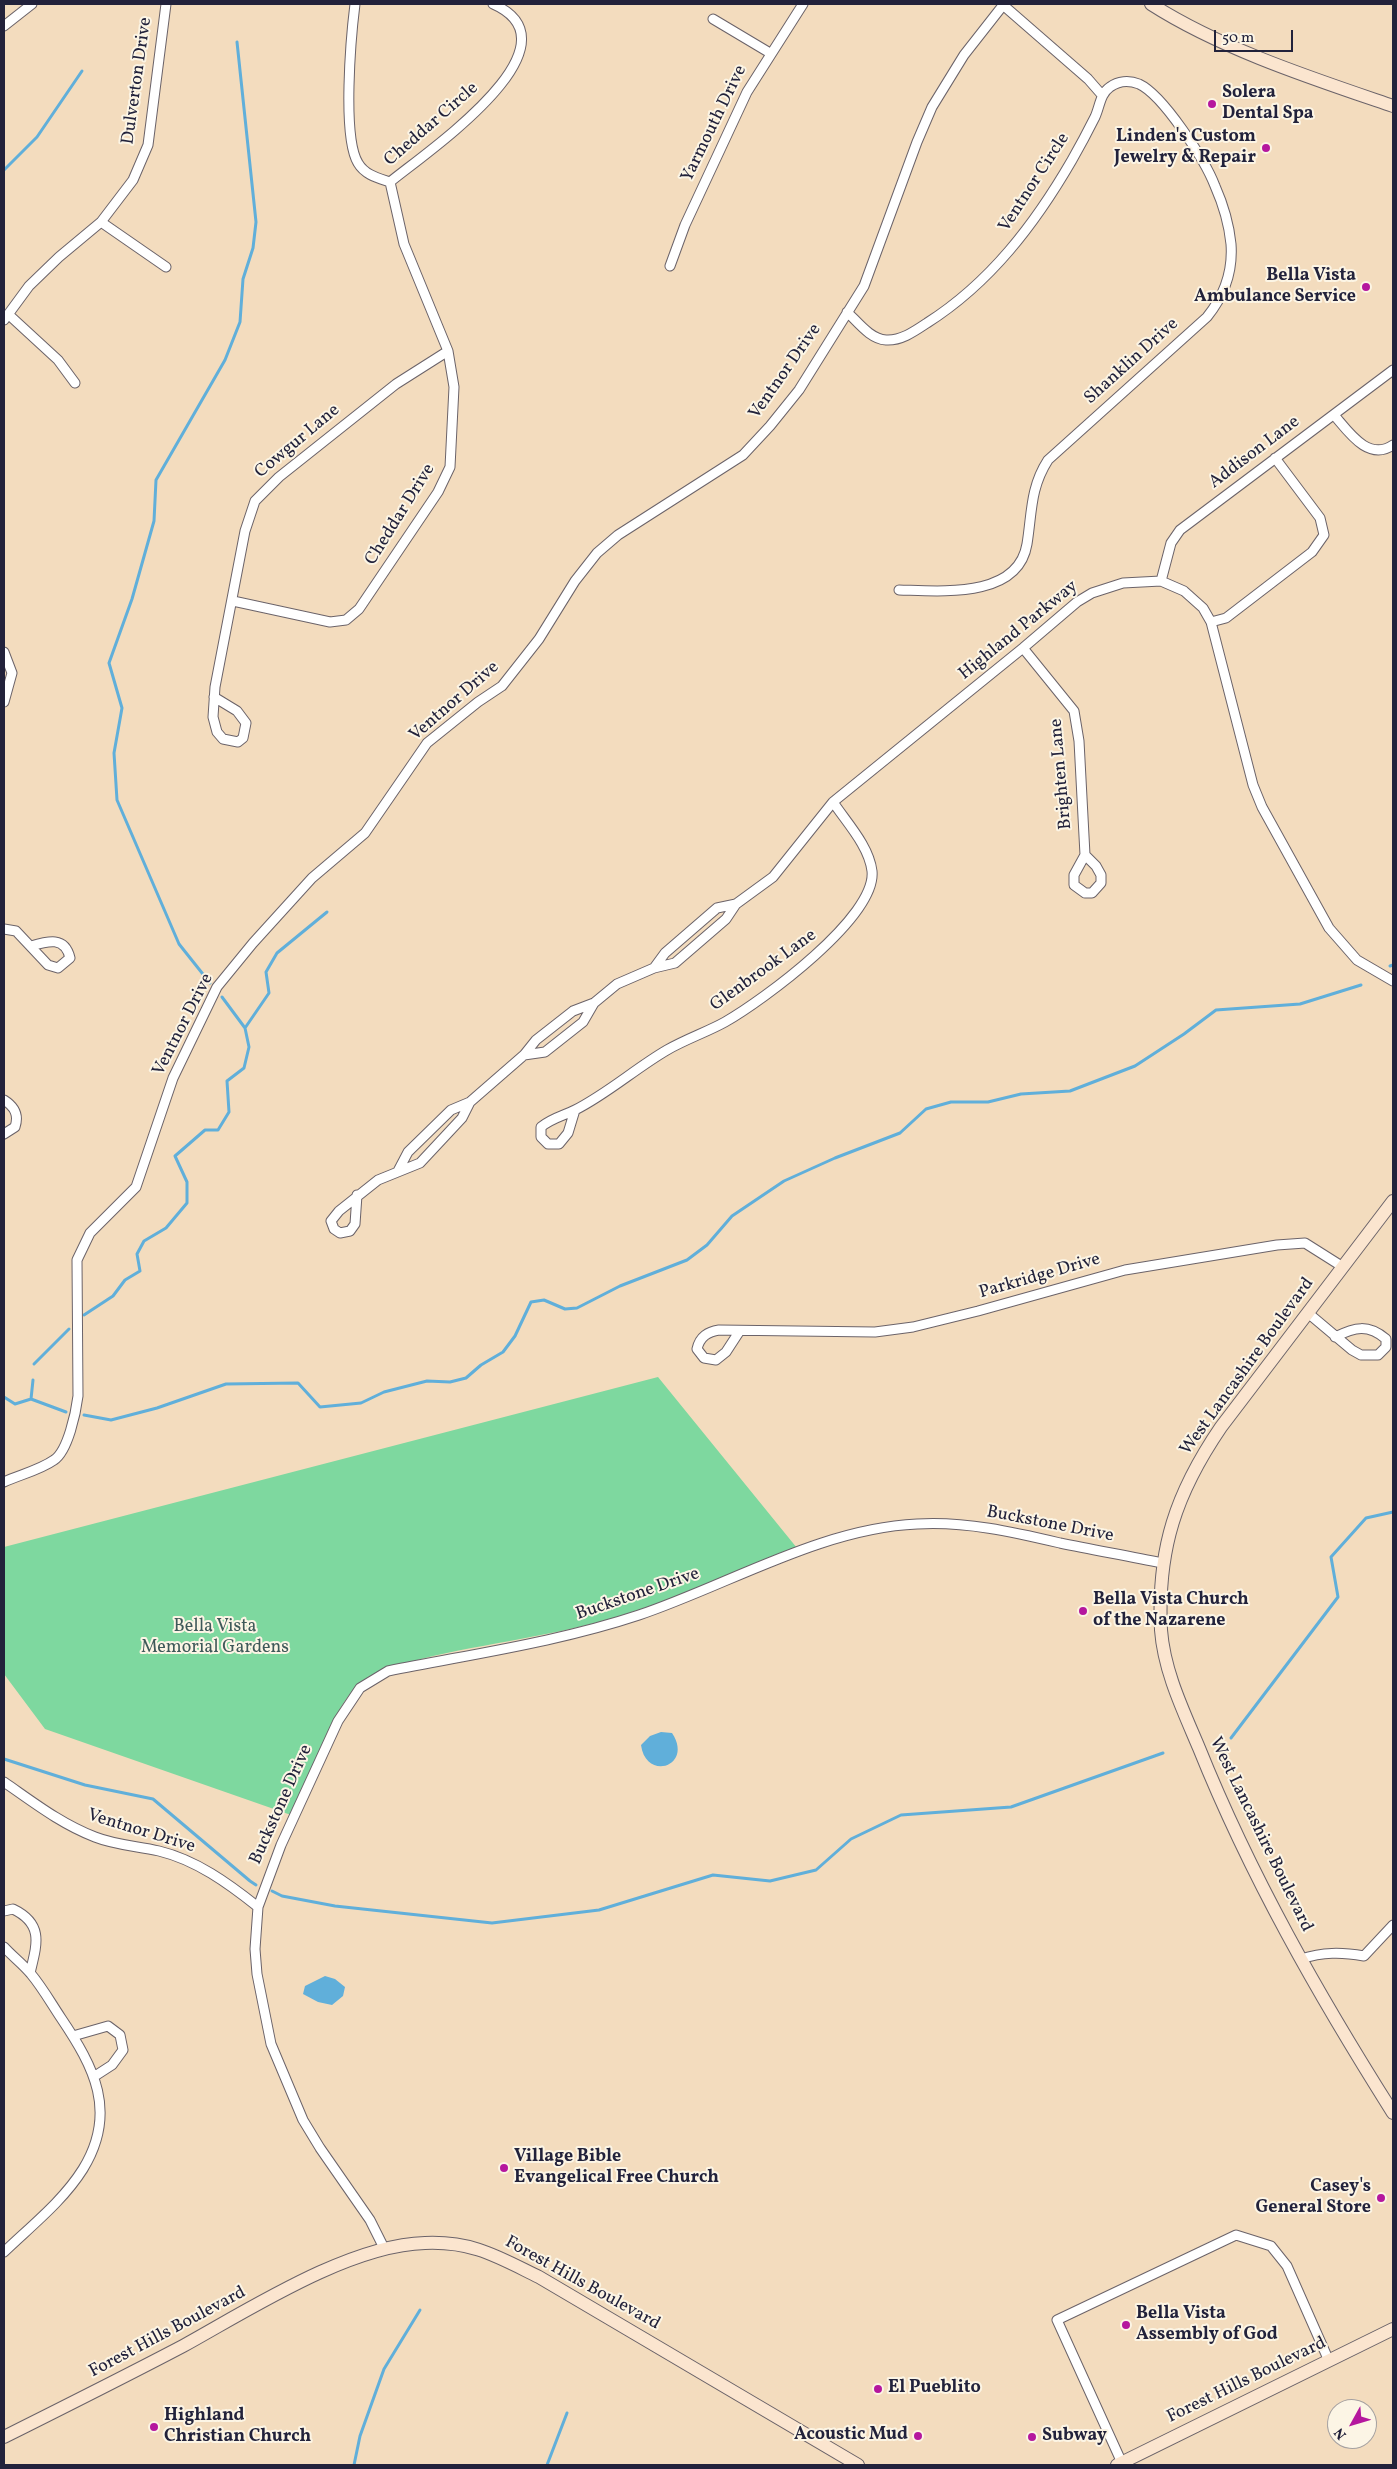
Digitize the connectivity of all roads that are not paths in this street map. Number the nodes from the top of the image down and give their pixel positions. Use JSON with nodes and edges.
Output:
{"nodes":[{"id":1,"x":32,"y":4,"type":"edge"},
{"id":2,"x":166,"y":4,"type":"edge"},
{"id":3,"x":355,"y":4,"type":"edge"},
{"id":4,"x":492,"y":4,"type":"edge"},
{"id":5,"x":803,"y":4,"type":"edge"},
{"id":6,"x":1151,"y":4,"type":"edge"},
{"id":7,"x":1004,"y":5,"type":"edge"},
{"id":8,"x":713,"y":19,"type":"dead end"},
{"id":9,"x":4,"y":26,"type":"edge"},
{"id":10,"x":770,"y":53,"type":"junction"},
{"id":11,"x":1102,"y":95,"type":"junction"},
{"id":12,"x":1393,"y":106,"type":"edge"},
{"id":13,"x":390,"y":182,"type":"junction"},
{"id":14,"x":101,"y":222,"type":"junction"},
{"id":15,"x":670,"y":266,"type":"dead end"},
{"id":16,"x":166,"y":267,"type":"dead end"},
{"id":17,"x":847,"y":312,"type":"junction"},
{"id":18,"x":6,"y":317,"type":"edge"},
{"id":19,"x":448,"y":351,"type":"junction"},
{"id":20,"x":1392,"y":373,"type":"edge"},
{"id":21,"x":75,"y":384,"type":"dead end"},
{"id":22,"x":1334,"y":415,"type":"junction"},
{"id":23,"x":1393,"y":445,"type":"edge"},
{"id":24,"x":1275,"y":458,"type":"junction"},
{"id":25,"x":1162,"y":581,"type":"junction"},
{"id":26,"x":899,"y":590,"type":"dead end"},
{"id":27,"x":233,"y":601,"type":"junction"},
{"id":28,"x":1211,"y":622,"type":"junction"},
{"id":29,"x":1023,"y":648,"type":"junction"},
{"id":30,"x":4,"y":652,"type":"edge"},
{"id":31,"x":214,"y":697,"type":"junction"},
{"id":32,"x":4,"y":702,"type":"edge"},
{"id":33,"x":833,"y":802,"type":"junction"},
{"id":34,"x":1085,"y":855,"type":"dead end"},
{"id":35,"x":736,"y":904,"type":"junction"},
{"id":36,"x":4,"y":929,"type":"edge"},
{"id":37,"x":30,"y":946,"type":"dead end"},
{"id":38,"x":654,"y":968,"type":"junction"},
{"id":39,"x":1393,"y":981,"type":"edge"},
{"id":40,"x":594,"y":1003,"type":"junction"},
{"id":41,"x":524,"y":1056,"type":"junction"},
{"id":42,"x":4,"y":1100,"type":"edge"},
{"id":43,"x":470,"y":1102,"type":"junction"},
{"id":44,"x":575,"y":1110,"type":"dead end"},
{"id":45,"x":4,"y":1134,"type":"edge"},
{"id":46,"x":398,"y":1170,"type":"junction"},
{"id":47,"x":357,"y":1195,"type":"dead end"},
{"id":48,"x":1393,"y":1201,"type":"edge"},
{"id":49,"x":1343,"y":1267,"type":"junction"},
{"id":50,"x":1308,"y":1312,"type":"junction"},
{"id":51,"x":739,"y":1332,"type":"junction"},
{"id":52,"x":1335,"y":1337,"type":"junction"},
{"id":53,"x":4,"y":1482,"type":"edge"},
{"id":54,"x":1162,"y":1563,"type":"junction"},
{"id":55,"x":4,"y":1782,"type":"edge"},
{"id":56,"x":258,"y":1907,"type":"junction"},
{"id":57,"x":4,"y":1911,"type":"edge"},
{"id":58,"x":1393,"y":1925,"type":"edge"},
{"id":59,"x":4,"y":1947,"type":"edge"},
{"id":60,"x":1301,"y":1959,"type":"junction"},
{"id":61,"x":30,"y":1973,"type":"junction"},
{"id":62,"x":73,"y":2036,"type":"junction"},
{"id":63,"x":95,"y":2076,"type":"junction"},
{"id":64,"x":1393,"y":2113,"type":"edge"},
{"id":65,"x":384,"y":2248,"type":"junction"},
{"id":66,"x":4,"y":2252,"type":"edge"},
{"id":67,"x":1393,"y":2329,"type":"edge"},
{"id":68,"x":1329,"y":2360,"type":"junction"},
{"id":69,"x":4,"y":2437,"type":"edge"},
{"id":70,"x":1119,"y":2464,"type":"edge"},
{"id":71,"x":858,"y":2465,"type":"edge"}],
"edges":[{"from":1,"to":9,"type":"street"},
{"from":2,"to":14,"type":"street","name":"Dulverton Drive"},
{"from":3,"to":13,"type":"street","name":"Cheddar Circle"},
{"from":4,"to":13,"type":"street","name":"Cheddar Circle"},
{"from":5,"to":10,"type":"street","name":"Yarmouth Drive"},
{"from":6,"to":12,"type":"main road"},
{"from":7,"to":11,"type":"street"},
{"from":7,"to":17,"type":"street","name":"Ventnor Drive"},
{"from":8,"to":10,"type":"street"},
{"from":10,"to":15,"type":"street","name":"Yarmouth Drive"},
{"from":11,"to":17,"type":"street","name":"Ventnor Circle"},
{"from":11,"to":26,"type":"street","name":"Shanklin Drive"},
{"from":13,"to":19,"type":"street","name":"Cheddar Drive"},
{"from":14,"to":16,"type":"street"},
{"from":14,"to":18,"type":"street","name":"Dulverton Drive"},
{"from":17,"to":53,"type":"street","name":"Ventnor Drive"},
{"from":18,"to":21,"type":"street"},
{"from":19,"to":27,"type":"street","name":"Cowgur Lane"},
{"from":19,"to":27,"type":"street","name":"Cheddar Drive"},
{"from":20,"to":22,"type":"street","name":"Addison Lane"},
{"from":22,"to":23,"type":"street"},
{"from":22,"to":24,"type":"street","name":"Addison Lane"},
{"from":24,"to":25,"type":"street","name":"Addison Lane"},
{"from":24,"to":28,"type":"street"},
{"from":25,"to":28,"type":"street","name":"Highland Parkway"},
{"from":25,"to":29,"type":"street","name":"Highland Parkway"},
{"from":27,"to":31,"type":"street"},
{"from":28,"to":39,"type":"street","name":"Highland Parkway"},
{"from":29,"to":33,"type":"street","name":"Highland Parkway"},
{"from":29,"to":34,"type":"street","name":"Brighten Lane"},
{"from":30,"to":32,"type":"street"},
{"from":31,"to":31,"type":"street"},
{"from":33,"to":35,"type":"street","name":"Highland Parkway"},
{"from":33,"to":44,"type":"street","name":"Glenbrook Lane"},
{"from":35,"to":38,"type":"street","name":"Highland Parkway"},
{"from":35,"to":38,"type":"street","name":"Highland Parkway"},
{"from":36,"to":37,"type":"street"},
{"from":38,"to":40,"type":"street","name":"Highland Parkway"},
{"from":40,"to":41,"type":"street","name":"Highland Parkway"},
{"from":40,"to":41,"type":"street","name":"Highland Parkway"},
{"from":41,"to":43,"type":"street","name":"Highland Parkway"},
{"from":42,"to":45,"type":"street"},
{"from":43,"to":46,"type":"street","name":"Highland Parkway"},
{"from":43,"to":46,"type":"street","name":"Highland Parkway"},
{"from":46,"to":47,"type":"street","name":"Highland Parkway"},
{"from":48,"to":49,"type":"main road","name":"West Lancashire Boulevard"},
{"from":49,"to":50,"type":"main road","name":"West Lancashire Boulevard"},
{"from":49,"to":51,"type":"street","name":"Parkridge Drive"},
{"from":50,"to":52,"type":"street"},
{"from":50,"to":54,"type":"main road","name":"West Lancashire Boulevard"},
{"from":51,"to":51,"type":"street","name":"Parkridge Drive"},
{"from":52,"to":52,"type":"street"},
{"from":54,"to":56,"type":"street","name":"Buckstone Drive"},
{"from":54,"to":60,"type":"main road","name":"West Lancashire Boulevard"},
{"from":55,"to":56,"type":"street","name":"Ventnor Drive"},
{"from":56,"to":65,"type":"street"},
{"from":57,"to":61,"type":"street"},
{"from":58,"to":60,"type":"street"},
{"from":59,"to":61,"type":"street"},
{"from":60,"to":64,"type":"main road","name":"West Lancashire Boulevard"},
{"from":61,"to":62,"type":"street"},
{"from":62,"to":63,"type":"street"},
{"from":62,"to":63,"type":"street"},
{"from":63,"to":66,"type":"street"},
{"from":65,"to":69,"type":"main road","name":"Forest Hills Boulevard"},
{"from":65,"to":71,"type":"main road","name":"Forest Hills Boulevard"},
{"from":67,"to":68,"type":"main road","name":"Forest Hills Boulevard"},
{"from":68,"to":70,"type":"main road","name":"Forest Hills Boulevard"},
{"from":68,"to":70,"type":"street"}]}
